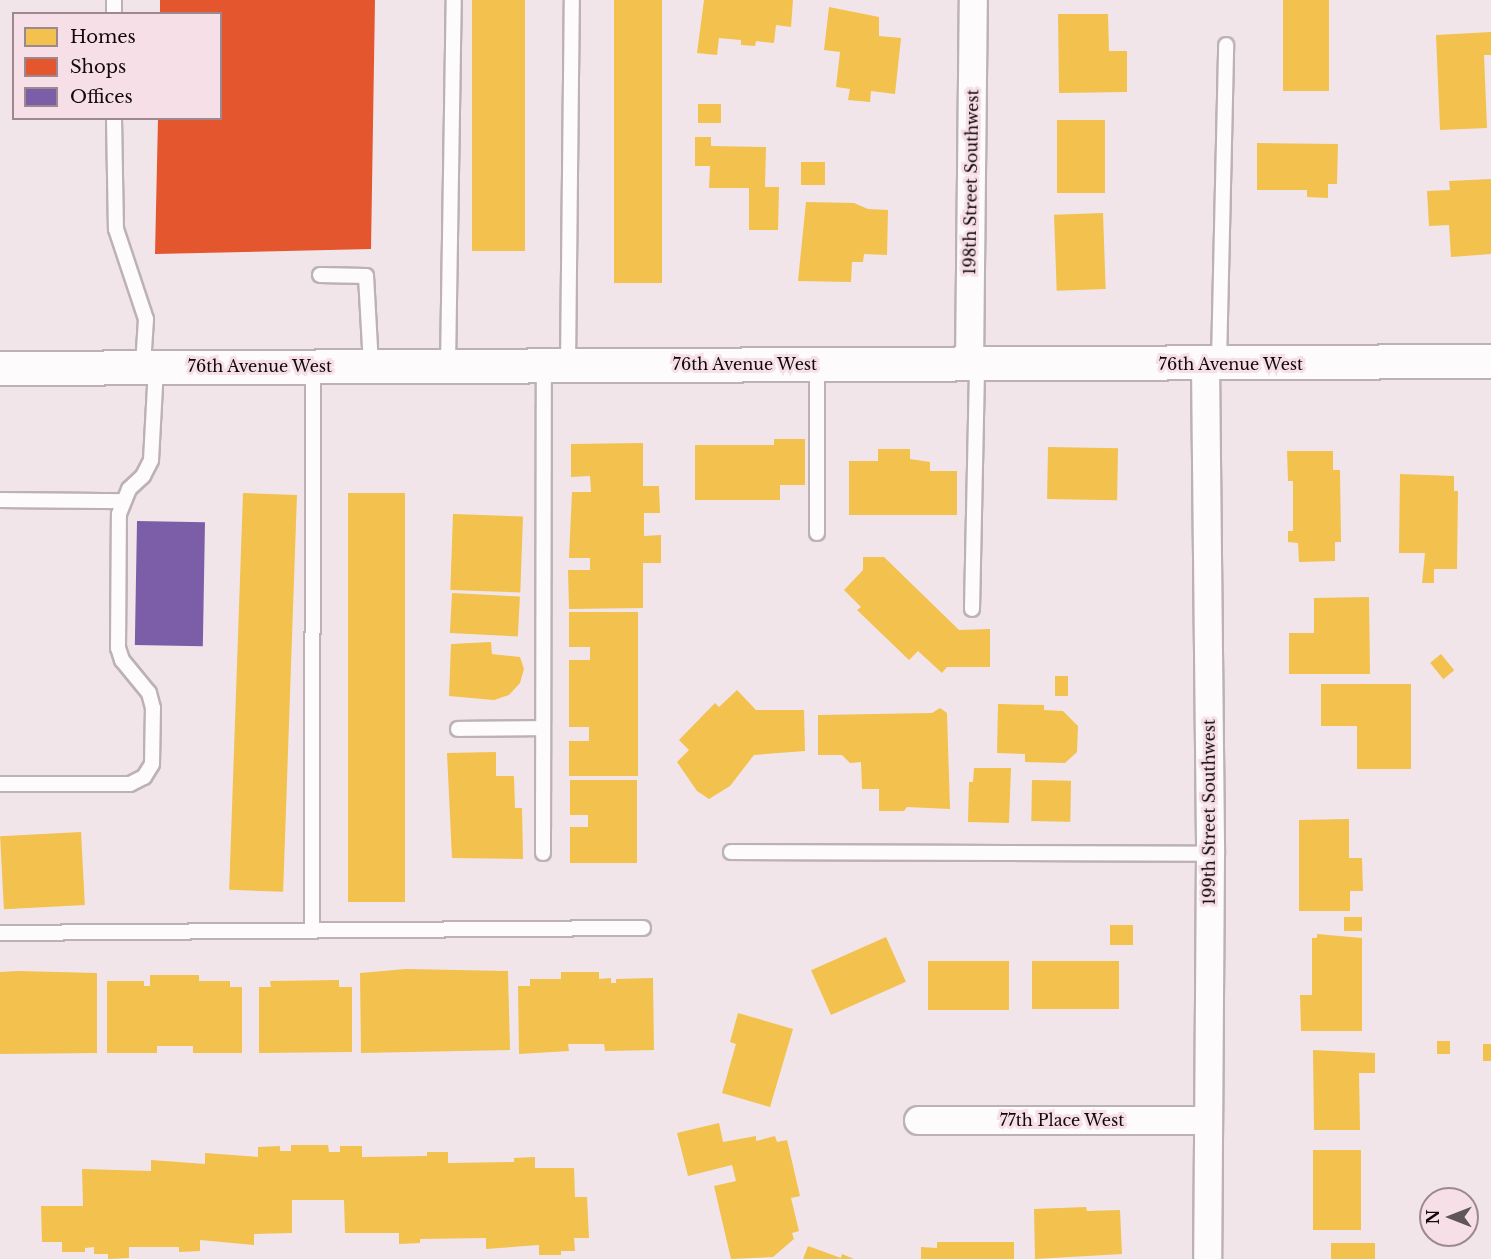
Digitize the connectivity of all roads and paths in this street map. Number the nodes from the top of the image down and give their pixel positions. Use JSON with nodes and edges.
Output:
{"nodes":[{"id":1,"x":454,"y":0,"type":"edge"},
{"id":2,"x":572,"y":0,"type":"edge"},
{"id":3,"x":973,"y":0,"type":"edge"},
{"id":4,"x":1226,"y":45,"type":"dead end"},
{"id":5,"x":114,"y":120,"type":"edge"},
{"id":6,"x":320,"y":275,"type":"dead end"},
{"id":7,"x":1491,"y":362,"type":"edge"},
{"id":8,"x":817,"y":363,"type":"junction"},
{"id":9,"x":973,"y":364,"type":"junction"},
{"id":10,"x":1212,"y":364,"type":"junction"},
{"id":11,"x":448,"y":365,"type":"junction"},
{"id":12,"x":556,"y":365,"type":"junction"},
{"id":13,"x":150,"y":366,"type":"junction"},
{"id":14,"x":313,"y":366,"type":"junction"},
{"id":15,"x":371,"y":366,"type":"junction"},
{"id":16,"x":0,"y":368,"type":"edge"},
{"id":17,"x":0,"y":500,"type":"edge"},
{"id":18,"x":122,"y":501,"type":"junction"},
{"id":19,"x":817,"y":533,"type":"dead end"},
{"id":20,"x":972,"y":609,"type":"dead end"},
{"id":21,"x":543,"y":728,"type":"junction"},
{"id":22,"x":458,"y":729,"type":"dead end"},
{"id":23,"x":0,"y":784,"type":"edge"},
{"id":24,"x":731,"y":852,"type":"dead end"},
{"id":25,"x":543,"y":853,"type":"dead end"},
{"id":26,"x":1210,"y":854,"type":"junction"},
{"id":27,"x":643,"y":928,"type":"dead end"},
{"id":28,"x":312,"y":930,"type":"junction"},
{"id":29,"x":0,"y":933,"type":"edge"},
{"id":30,"x":918,"y":1120,"type":"dead end"},
{"id":31,"x":1206,"y":1120,"type":"junction"},
{"id":32,"x":1207,"y":1259,"type":"edge"}],
"edges":[{"from":1,"to":11,"type":"lane"},
{"from":2,"to":12,"type":"lane"},
{"from":3,"to":9,"type":"street","name":"198th Street Southwest"},
{"from":4,"to":10,"type":"lane"},
{"from":5,"to":13,"type":"lane"},
{"from":6,"to":15,"type":"lane"},
{"from":7,"to":10,"type":"street","name":"76th Avenue West"},
{"from":8,"to":9,"type":"street","name":"76th Avenue West"},
{"from":8,"to":12,"type":"street","name":"76th Avenue West"},
{"from":8,"to":19,"type":"lane"},
{"from":9,"to":10,"type":"street","name":"76th Avenue West"},
{"from":9,"to":20,"type":"lane"},
{"from":10,"to":26,"type":"street","name":"199th Street Southwest"},
{"from":11,"to":12,"type":"street","name":"76th Avenue West"},
{"from":11,"to":15,"type":"street","name":"76th Avenue West"},
{"from":12,"to":21,"type":"lane"},
{"from":13,"to":14,"type":"street","name":"76th Avenue West"},
{"from":13,"to":16,"type":"street","name":"76th Avenue West"},
{"from":13,"to":18,"type":"lane"},
{"from":14,"to":15,"type":"street","name":"76th Avenue West"},
{"from":14,"to":28,"type":"lane"},
{"from":17,"to":18,"type":"lane"},
{"from":18,"to":23,"type":"lane"},
{"from":21,"to":22,"type":"lane"},
{"from":21,"to":25,"type":"lane"},
{"from":24,"to":26,"type":"lane"},
{"from":26,"to":31,"type":"street","name":"199th Street Southwest"},
{"from":27,"to":28,"type":"lane"},
{"from":28,"to":29,"type":"lane"},
{"from":30,"to":31,"type":"street","name":"77th Place West"},
{"from":31,"to":32,"type":"street","name":"199th Street Southwest"}]}
